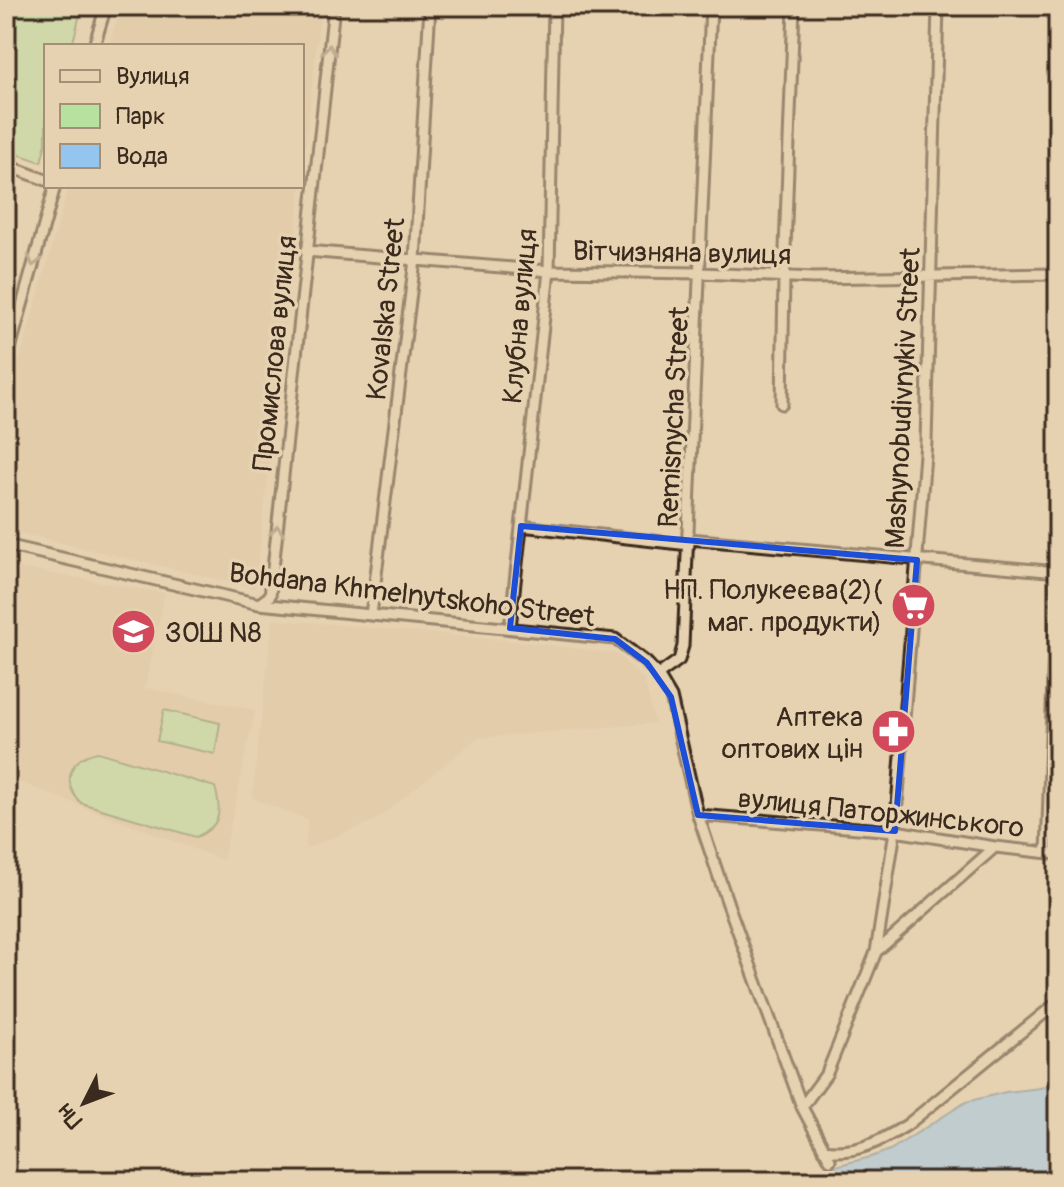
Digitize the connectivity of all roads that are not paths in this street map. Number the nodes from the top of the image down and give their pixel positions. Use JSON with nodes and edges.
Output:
{"nodes":[{"id":1,"x":106,"y":6,"type":"edge"},
{"id":2,"x":334,"y":6,"type":"edge"},
{"id":3,"x":430,"y":6,"type":"edge"},
{"id":4,"x":554,"y":6,"type":"edge"},
{"id":5,"x":711,"y":6,"type":"edge"},
{"id":6,"x":794,"y":6,"type":"edge"},
{"id":7,"x":938,"y":6,"type":"edge"},
{"id":8,"x":95,"y":44,"type":"edge"},
{"id":9,"x":6,"y":165,"type":"edge"},
{"id":10,"x":44,"y":179,"type":"edge"},
{"id":11,"x":54,"y":188,"type":"edge"},
{"id":12,"x":306,"y":251,"type":"junction"},
{"id":13,"x":415,"y":260,"type":"junction"},
{"id":14,"x":549,"y":271,"type":"junction"},
{"id":15,"x":701,"y":273,"type":"junction"},
{"id":16,"x":1058,"y":274,"type":"edge"},
{"id":17,"x":784,"y":276,"type":"junction"},
{"id":18,"x":931,"y":277,"type":"junction"},
{"id":19,"x":6,"y":363,"type":"edge"},
{"id":20,"x":782,"y":404,"type":"dead end"},
{"id":21,"x":521,"y":526,"type":"junction"},
{"id":22,"x":1058,"y":533,"type":"edge"},
{"id":23,"x":689,"y":542,"type":"junction"},
{"id":24,"x":6,"y":545,"type":"edge"},
{"id":25,"x":917,"y":560,"type":"junction"},
{"id":26,"x":1057,"y":572,"type":"edge"},
{"id":27,"x":259,"y":604,"type":"junction"},
{"id":28,"x":371,"y":615,"type":"junction"},
{"id":29,"x":510,"y":628,"type":"junction"},
{"id":30,"x":658,"y":675,"type":"junction"},
{"id":31,"x":698,"y":815,"type":"junction"},
{"id":32,"x":895,"y":831,"type":"junction"},
{"id":33,"x":995,"y":847,"type":"junction"},
{"id":34,"x":1047,"y":853,"type":"junction"},
{"id":35,"x":1058,"y":854,"type":"edge"},
{"id":36,"x":876,"y":952,"type":"junction"},
{"id":37,"x":1058,"y":1002,"type":"edge"},
{"id":38,"x":802,"y":1107,"type":"junction"}],
"edges":[{"from":1,"to":8,"type":"street"},
{"from":12,"to":2,"type":"street","name":"Промислова вулиця","one_way":true},
{"from":3,"to":13,"type":"street","name":"Kovalska Street"},
{"from":4,"to":14,"type":"street","name":"Клубна вулиця"},
{"from":5,"to":15,"type":"street","name":"Remisnycha Street"},
{"from":6,"to":17,"type":"street"},
{"from":7,"to":18,"type":"street","name":"Mashynobudivnykiv Street"},
{"from":9,"to":10,"type":"street"},
{"from":11,"to":19,"type":"street","one_way":true},
{"from":12,"to":13,"type":"street","name":"Вітчизняна вулиця"},
{"from":27,"to":12,"type":"street","name":"Промислова вулиця","one_way":true},
{"from":13,"to":14,"type":"street","name":"Вітчизняна вулиця"},
{"from":13,"to":28,"type":"street","name":"Kovalska Street"},
{"from":14,"to":15,"type":"street","name":"Вітчизняна вулиця"},
{"from":14,"to":21,"type":"street","name":"Клубна вулиця"},
{"from":15,"to":17,"type":"street","name":"Вітчизняна вулиця"},
{"from":15,"to":23,"type":"street","name":"Remisnycha Street"},
{"from":16,"to":18,"type":"street","name":"Вітчизняна вулиця"},
{"from":17,"to":18,"type":"street","name":"Вітчизняна вулиця"},
{"from":17,"to":20,"type":"street"},
{"from":18,"to":25,"type":"street","name":"Mashynobudivnykiv Street"},
{"from":21,"to":23,"type":"street"},
{"from":21,"to":29,"type":"street","name":"Клубна вулиця"},
{"from":22,"to":26,"type":"street"},
{"from":23,"to":25,"type":"street"},
{"from":23,"to":30,"type":"street","name":"Remisnycha Street"},
{"from":24,"to":27,"type":"street","name":"Bohdana Khmelnytskoho Street"},
{"from":25,"to":26,"type":"street"},
{"from":25,"to":32,"type":"street","name":"Mashynobudivnykiv Street"},
{"from":26,"to":34,"type":"street"},
{"from":27,"to":28,"type":"street","name":"Bohdana Khmelnytskoho Street"},
{"from":28,"to":29,"type":"street","name":"Bohdana Khmelnytskoho Street"},
{"from":29,"to":30,"type":"street","name":"Bohdana Khmelnytskoho Street"},
{"from":30,"to":31,"type":"street","name":"Bohdana Khmelnytskoho Street"},
{"from":31,"to":32,"type":"street","name":"вулиця Паторжинського"},
{"from":31,"to":38,"type":"street","name":"Bohdana Khmelnytskoho Street"},
{"from":32,"to":33,"type":"street","name":"вулиця Паторжинського"},
{"from":32,"to":36,"type":"street","name":"Mashynobudivnykiv Street"},
{"from":33,"to":34,"type":"street","name":"вулиця Паторжинського"},
{"from":33,"to":36,"type":"street"},
{"from":34,"to":35,"type":"street","name":"вулиця Паторжинського"},
{"from":36,"to":38,"type":"street","name":"Mashynobudivnykiv Street"},
{"from":37,"to":38,"type":"street","name":"Bohdana Khmelnytskoho Street"}]}
